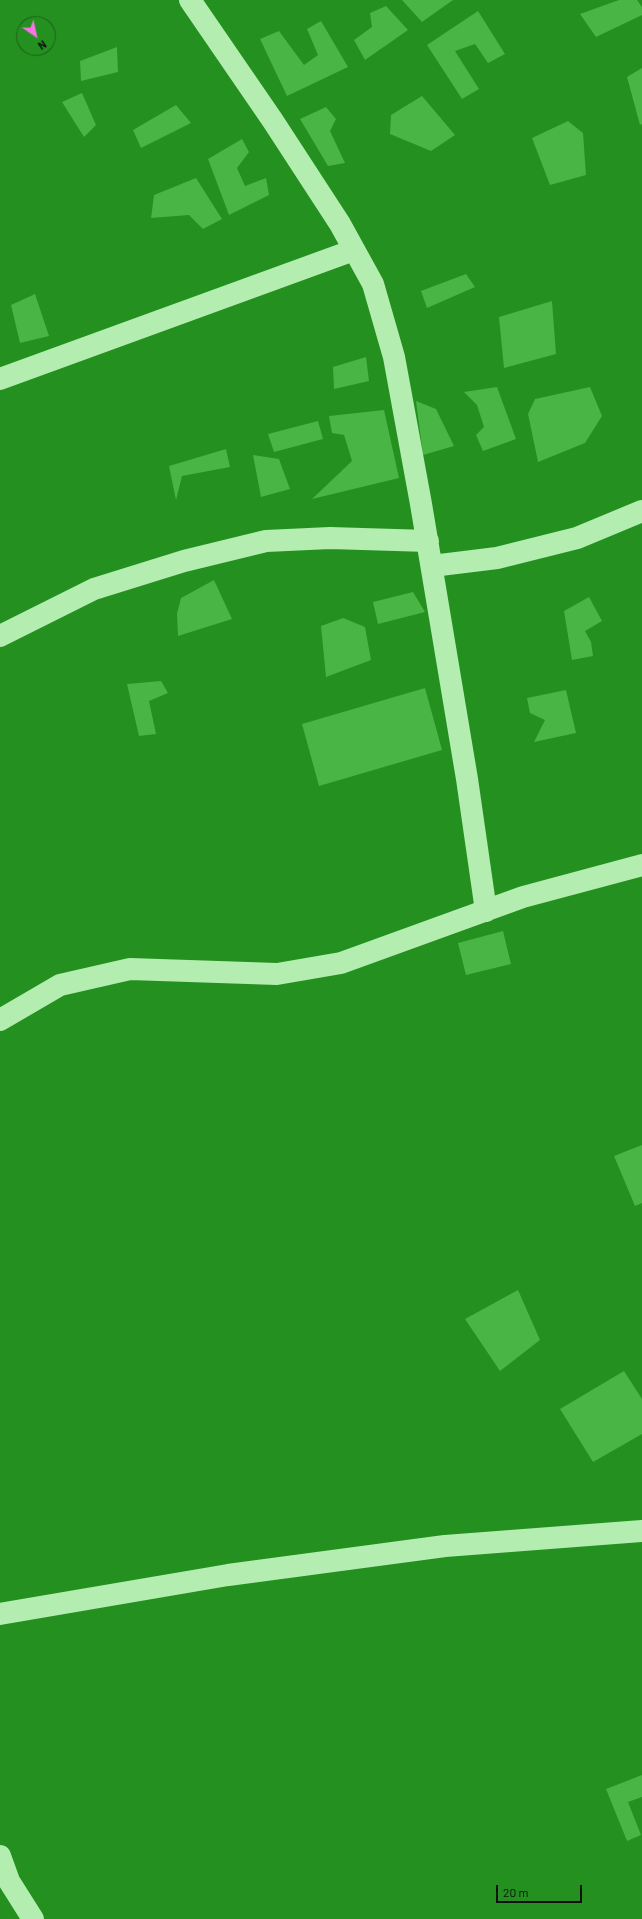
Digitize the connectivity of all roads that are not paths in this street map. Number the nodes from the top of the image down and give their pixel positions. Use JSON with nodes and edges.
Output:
{"nodes":[{"id":1,"x":190,"y":0,"type":"edge"},
{"id":2,"x":354,"y":250,"type":"junction"},
{"id":3,"x":0,"y":379,"type":"edge"},
{"id":4,"x":642,"y":511,"type":"edge"},
{"id":5,"x":428,"y":541,"type":"junction"},
{"id":6,"x":432,"y":566,"type":"junction"},
{"id":7,"x":0,"y":636,"type":"edge"},
{"id":8,"x":642,"y":866,"type":"edge"},
{"id":9,"x":486,"y":911,"type":"junction"},
{"id":10,"x":0,"y":1020,"type":"edge"},
{"id":11,"x":642,"y":1530,"type":"edge"},
{"id":12,"x":0,"y":1614,"type":"edge"},
{"id":13,"x":0,"y":1856,"type":"edge"},
{"id":14,"x":33,"y":1919,"type":"edge"}],
"edges":[{"from":1,"to":2,"type":"street"},
{"from":2,"to":3,"type":"street"},
{"from":2,"to":5,"type":"street"},
{"from":4,"to":6,"type":"street"},
{"from":5,"to":6,"type":"street"},
{"from":5,"to":7,"type":"street"},
{"from":6,"to":9,"type":"street"},
{"from":8,"to":9,"type":"street"},
{"from":9,"to":10,"type":"street"},
{"from":11,"to":12,"type":"street"},
{"from":13,"to":14,"type":"street"}]}
